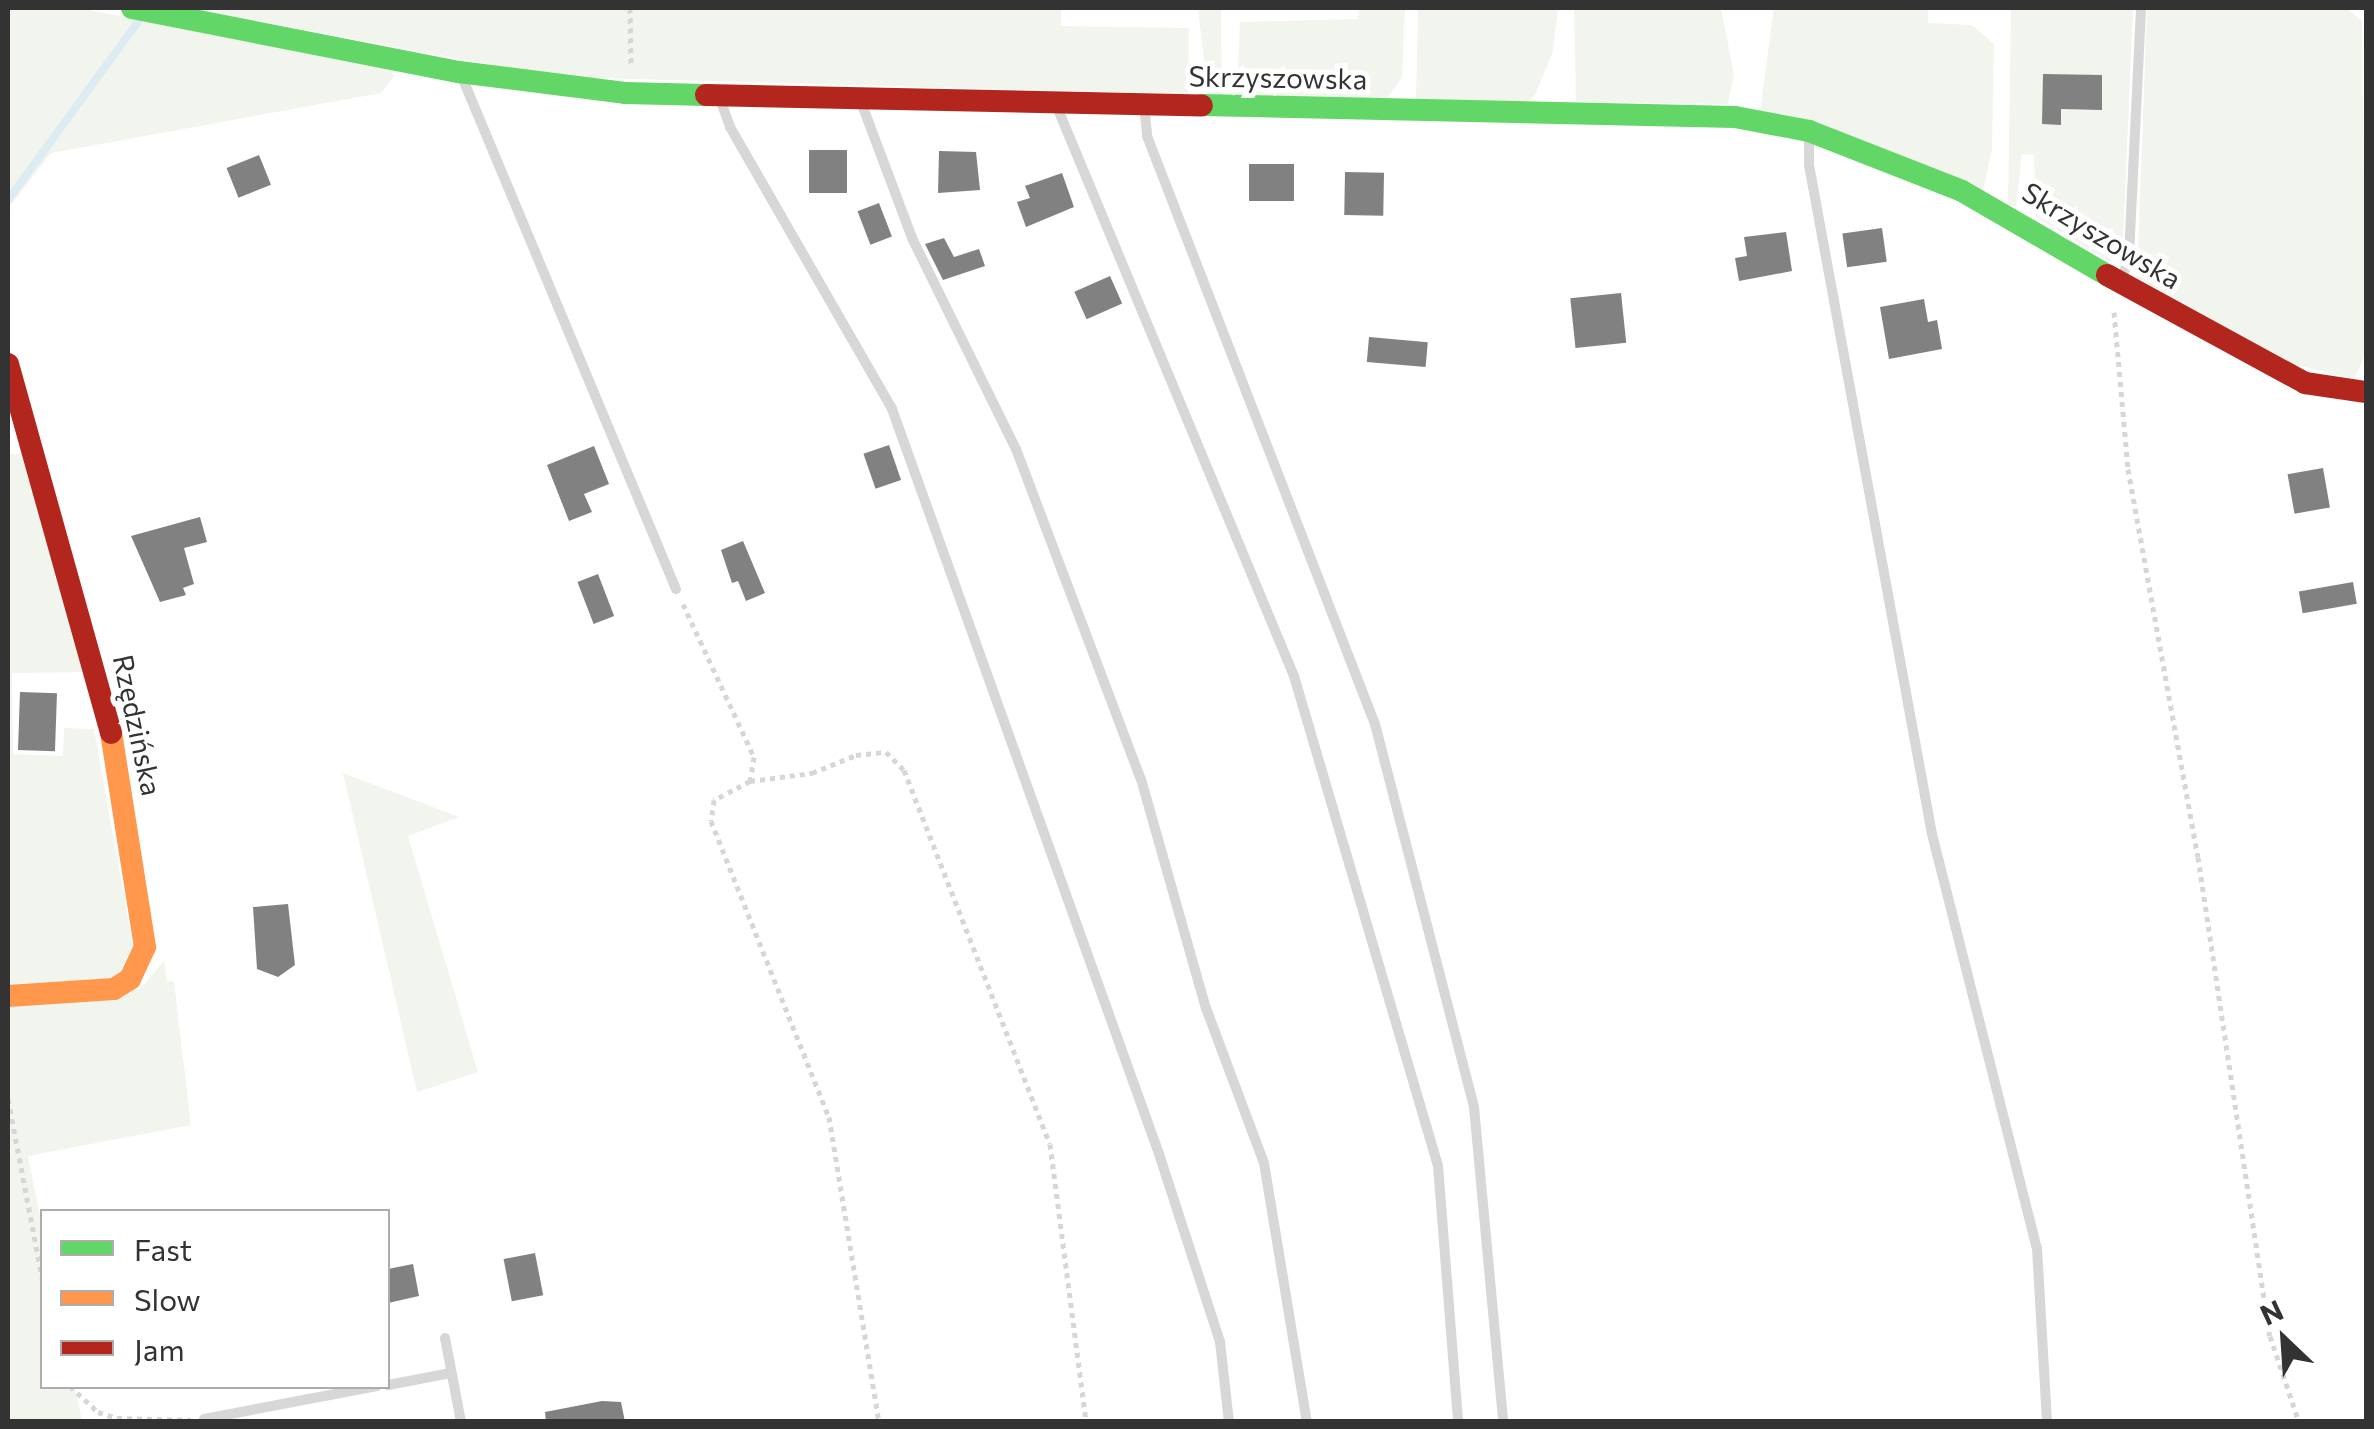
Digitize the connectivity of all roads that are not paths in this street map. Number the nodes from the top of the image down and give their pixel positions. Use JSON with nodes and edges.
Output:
{"nodes":[{"id":1,"x":132,"y":8,"type":"edge"},
{"id":2,"x":2141,"y":8,"type":"edge"},
{"id":3,"x":460,"y":72,"type":"junction"},
{"id":4,"x":720,"y":97,"type":"junction"},
{"id":5,"x":860,"y":98,"type":"junction"},
{"id":6,"x":1056,"y":103,"type":"junction"},
{"id":7,"x":1144,"y":104,"type":"junction"},
{"id":8,"x":1809,"y":131,"type":"junction"},
{"id":9,"x":2120,"y":279,"type":"junction"},
{"id":10,"x":8,"y":364,"type":"edge"},
{"id":11,"x":2366,"y":392,"type":"edge"},
{"id":12,"x":676,"y":589,"type":"road end"},
{"id":13,"x":8,"y":996,"type":"edge"},
{"id":14,"x":445,"y":1338,"type":"dead end"},
{"id":15,"x":451,"y":1373,"type":"junction"},
{"id":16,"x":390,"y":1384,"type":"edge"},
{"id":17,"x":361,"y":1389,"type":"edge"},
{"id":18,"x":204,"y":1419,"type":"edge"},
{"id":19,"x":462,"y":1422,"type":"edge"},
{"id":20,"x":1229,"y":1422,"type":"edge"},
{"id":21,"x":1307,"y":1422,"type":"edge"},
{"id":22,"x":1458,"y":1422,"type":"edge"},
{"id":23,"x":1503,"y":1422,"type":"edge"},
{"id":24,"x":2046,"y":1422,"type":"edge"}],
"edges":[{"from":1,"to":3,"type":"street","name":"Skrzyszowska"},
{"from":2,"to":9,"type":"lane"},
{"from":3,"to":4,"type":"street","name":"Skrzyszowska"},
{"from":3,"to":12,"type":"lane"},
{"from":4,"to":5,"type":"street","name":"Skrzyszowska"},
{"from":4,"to":20,"type":"lane"},
{"from":5,"to":6,"type":"street","name":"Skrzyszowska"},
{"from":5,"to":21,"type":"lane"},
{"from":6,"to":7,"type":"street","name":"Skrzyszowska"},
{"from":6,"to":22,"type":"lane"},
{"from":7,"to":8,"type":"street","name":"Skrzyszowska"},
{"from":7,"to":23,"type":"lane"},
{"from":8,"to":9,"type":"street","name":"Skrzyszowska"},
{"from":8,"to":24,"type":"lane"},
{"from":9,"to":11,"type":"street","name":"Skrzyszowska"},
{"from":10,"to":13,"type":"street","name":"Rzędzińska"},
{"from":14,"to":15,"type":"lane"},
{"from":15,"to":16,"type":"lane"},
{"from":15,"to":19,"type":"lane"},
{"from":17,"to":18,"type":"lane"}]}
